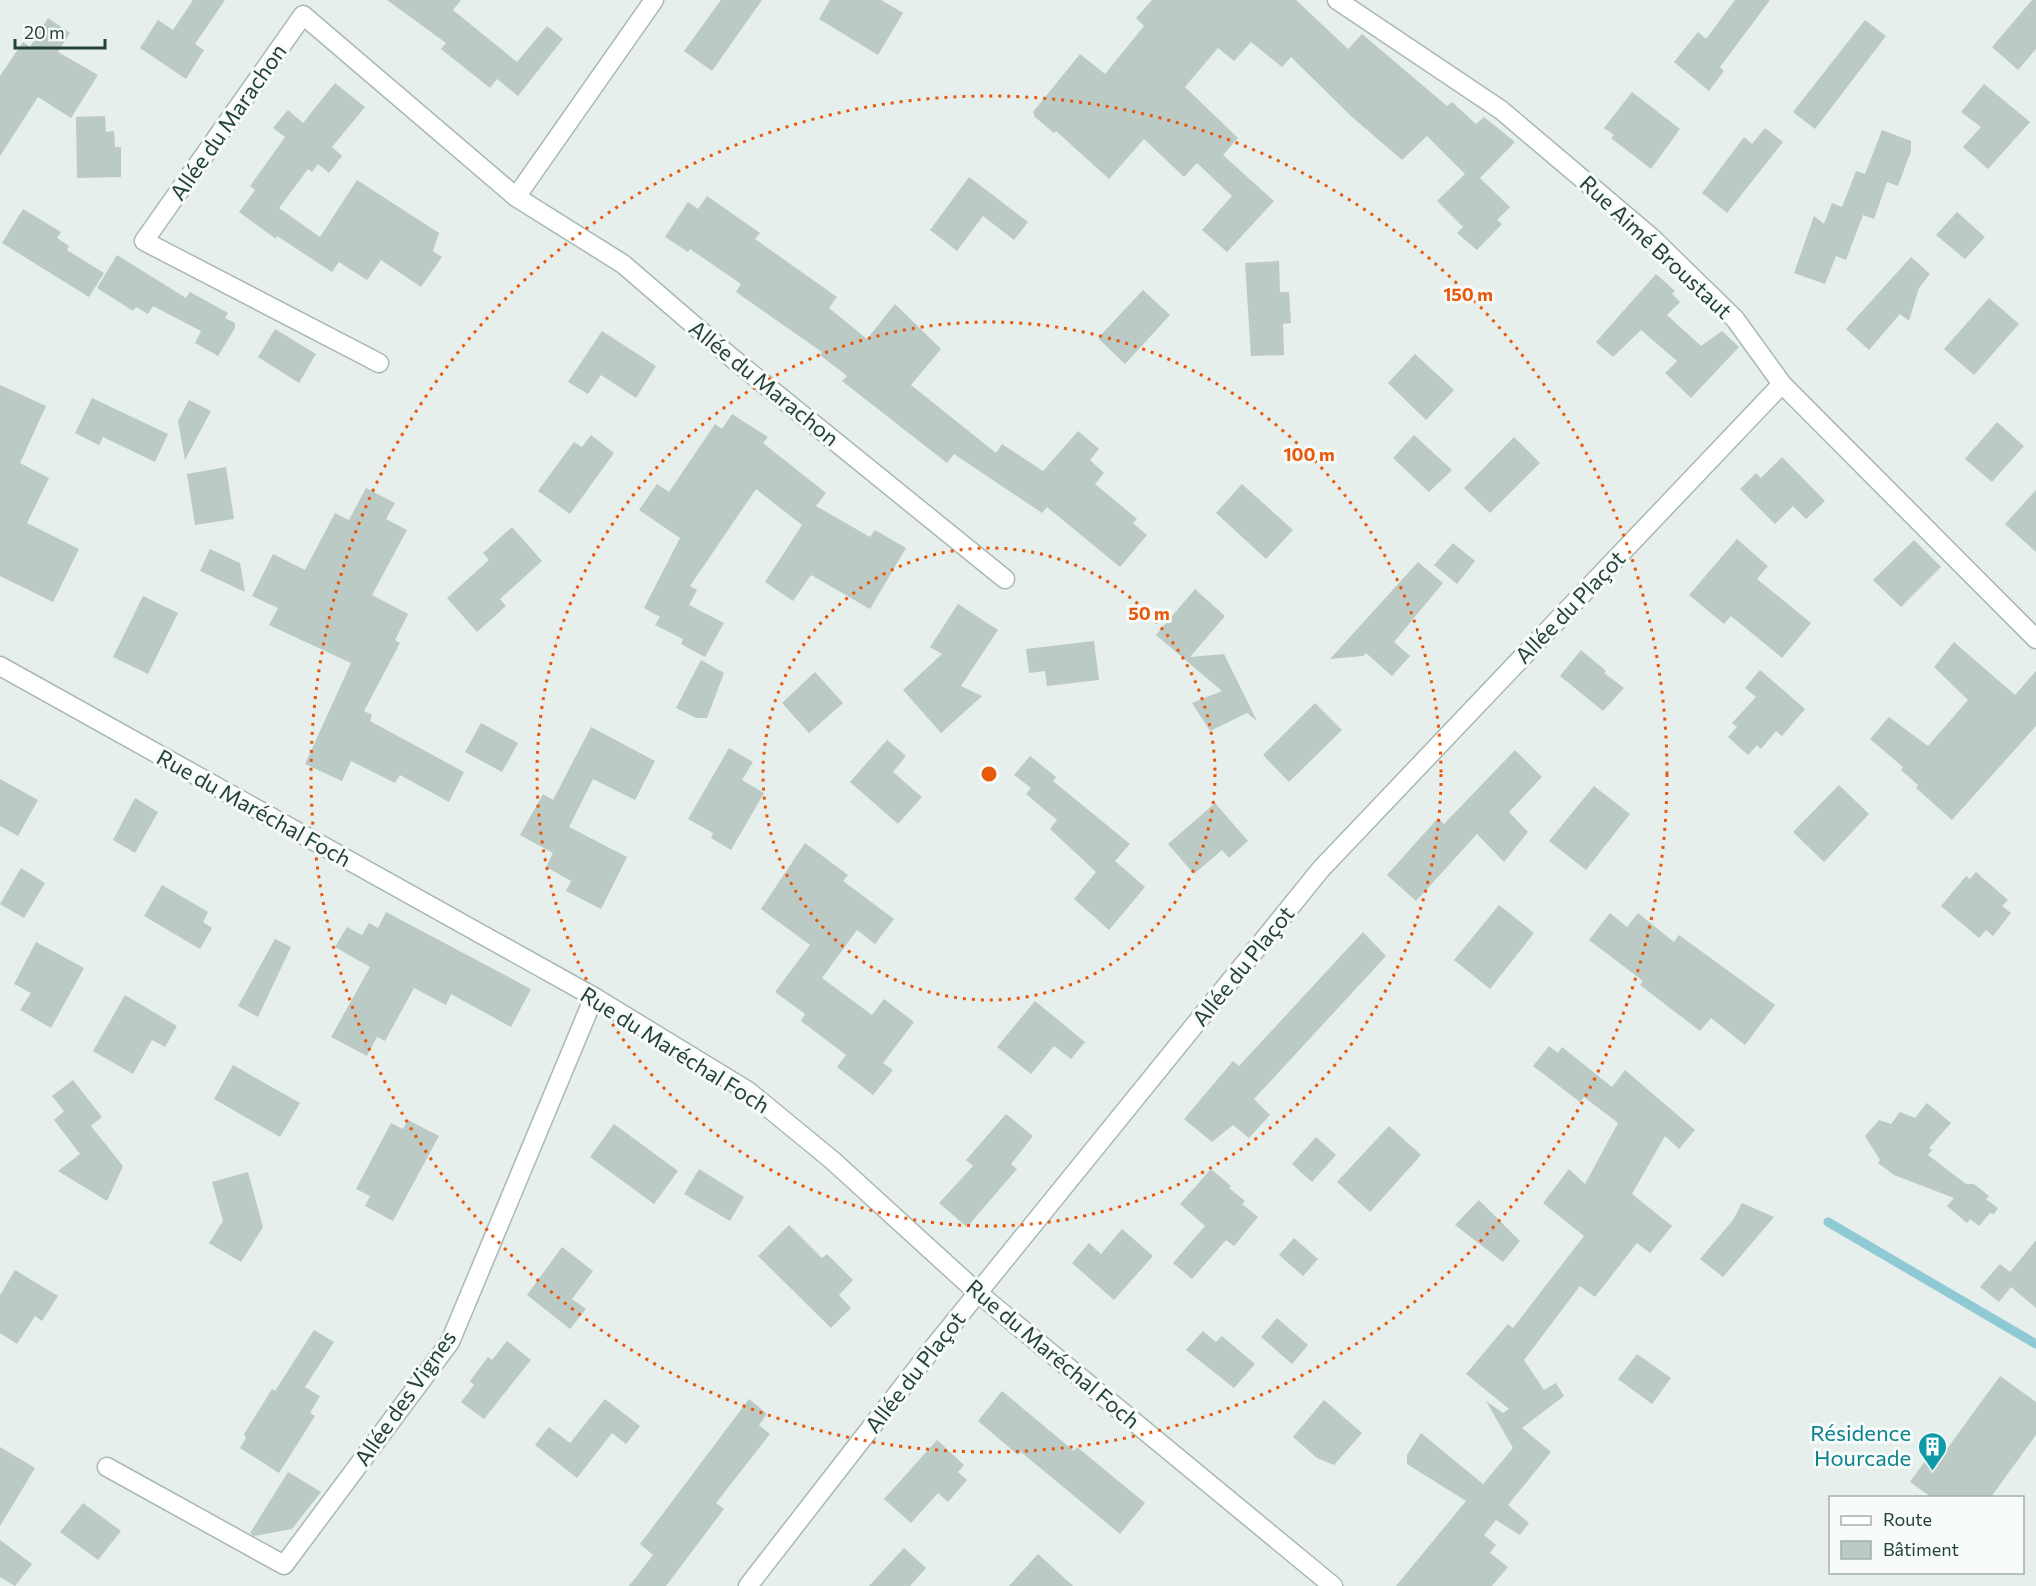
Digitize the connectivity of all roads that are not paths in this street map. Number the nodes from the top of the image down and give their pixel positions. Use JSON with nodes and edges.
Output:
{"nodes":[{"id":1,"x":654,"y":0,"type":"edge"},
{"id":2,"x":1338,"y":0,"type":"edge"},
{"id":3,"x":516,"y":197,"type":"junction"},
{"id":4,"x":379,"y":363,"type":"dead end"},
{"id":5,"x":1782,"y":384,"type":"junction"},
{"id":6,"x":1005,"y":579,"type":"dead end"},
{"id":7,"x":2036,"y":639,"type":"edge"},
{"id":8,"x":0,"y":666,"type":"edge"},
{"id":9,"x":594,"y":997,"type":"junction"},
{"id":10,"x":978,"y":1293,"type":"junction"},
{"id":11,"x":106,"y":1467,"type":"dead end"},
{"id":12,"x":748,"y":1586,"type":"edge"},
{"id":13,"x":1333,"y":1586,"type":"edge"}],
"edges":[{"from":1,"to":3,"type":"street"},
{"from":2,"to":5,"type":"street","name":"Rue Aimé Broustaut"},
{"from":3,"to":4,"type":"street","name":"Allée du Marachon"},
{"from":3,"to":6,"type":"street","name":"Allée du Marachon"},
{"from":5,"to":7,"type":"street","name":"Rue Aimé Broustaut"},
{"from":5,"to":10,"type":"street","name":"Allée du Plaçot"},
{"from":8,"to":9,"type":"street","name":"Rue du Maréchal Foch"},
{"from":9,"to":10,"type":"street","name":"Rue du Maréchal Foch"},
{"from":9,"to":11,"type":"street","name":"Allée des Vignes"},
{"from":10,"to":12,"type":"street","name":"Allée du Plaçot"},
{"from":10,"to":13,"type":"street","name":"Rue du Maréchal Foch"}]}
